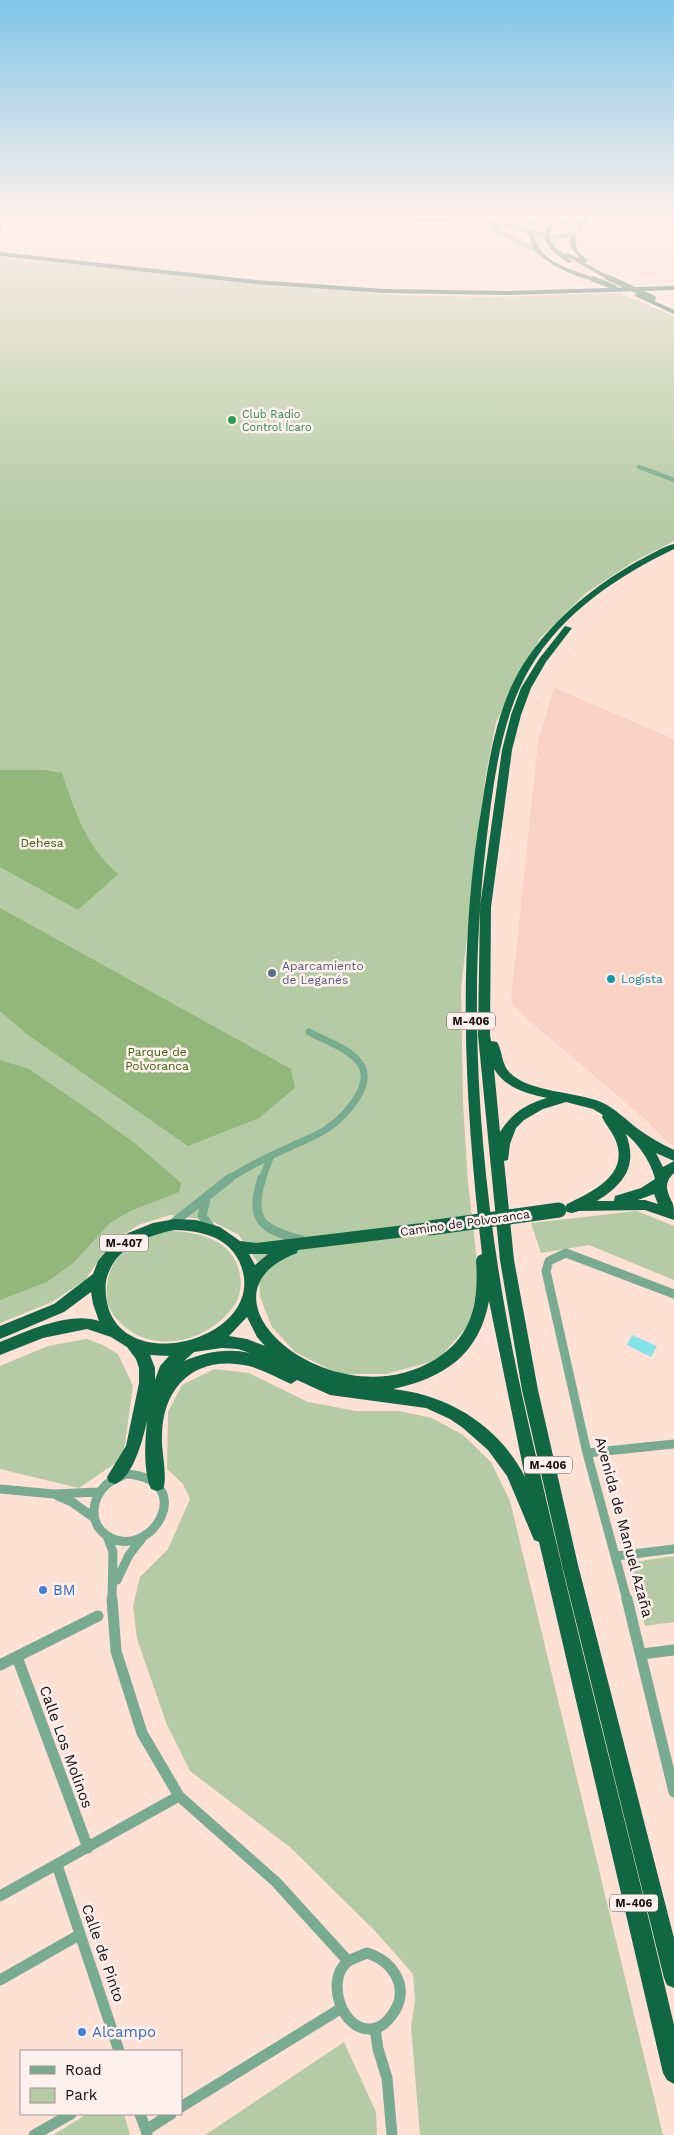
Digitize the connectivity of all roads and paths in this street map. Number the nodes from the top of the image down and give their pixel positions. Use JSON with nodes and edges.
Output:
{"nodes":[{"id":1,"x":638,"y":467,"type":"dead end"},
{"id":2,"x":674,"y":480,"type":"edge"},
{"id":3,"x":672,"y":548,"type":"edge"},
{"id":4,"x":486,"y":941,"type":"junction"},
{"id":5,"x":309,"y":1032,"type":"dead end"},
{"id":6,"x":577,"y":1099,"type":"junction"},
{"id":7,"x":600,"y":1107,"type":"junction"},
{"id":8,"x":635,"y":1134,"type":"junction"},
{"id":9,"x":478,"y":1146,"type":"junction"},
{"id":10,"x":674,"y":1156,"type":"edge"},
{"id":11,"x":270,"y":1158,"type":"junction"},
{"id":12,"x":674,"y":1166,"type":"edge"},
{"id":13,"x":661,"y":1180,"type":"junction"},
{"id":14,"x":210,"y":1191,"type":"junction"},
{"id":15,"x":606,"y":1205,"type":"junction"},
{"id":16,"x":565,"y":1209,"type":"junction"},
{"id":17,"x":674,"y":1214,"type":"edge"},
{"id":18,"x":171,"y":1224,"type":"junction"},
{"id":19,"x":214,"y":1230,"type":"junction"},
{"id":20,"x":318,"y":1241,"type":"junction"},
{"id":21,"x":237,"y":1246,"type":"junction"},
{"id":22,"x":507,"y":1260,"type":"junction"},
{"id":23,"x":99,"y":1278,"type":"junction"},
{"id":24,"x":251,"y":1288,"type":"junction"},
{"id":25,"x":674,"y":1294,"type":"edge"},
{"id":26,"x":116,"y":1332,"type":"junction"},
{"id":27,"x":0,"y":1333,"type":"edge"},
{"id":28,"x":132,"y":1343,"type":"junction"},
{"id":29,"x":196,"y":1346,"type":"junction"},
{"id":30,"x":0,"y":1349,"type":"edge"},
{"id":31,"x":330,"y":1388,"type":"junction"},
{"id":32,"x":156,"y":1417,"type":"junction"},
{"id":33,"x":674,"y":1444,"type":"edge"},
{"id":34,"x":587,"y":1453,"type":"junction"},
{"id":35,"x":115,"y":1477,"type":"junction"},
{"id":36,"x":157,"y":1484,"type":"junction"},
{"id":37,"x":0,"y":1489,"type":"edge"},
{"id":38,"x":98,"y":1492,"type":"junction"},
{"id":39,"x":54,"y":1494,"type":"junction"},
{"id":40,"x":93,"y":1517,"type":"junction"},
{"id":41,"x":107,"y":1536,"type":"junction"},
{"id":42,"x":144,"y":1536,"type":"junction"},
{"id":43,"x":674,"y":1549,"type":"edge"},
{"id":44,"x":617,"y":1556,"type":"junction"},
{"id":45,"x":553,"y":1568,"type":"junction"},
{"id":46,"x":113,"y":1600,"type":"junction"},
{"id":47,"x":98,"y":1616,"type":"dead end"},
{"id":48,"x":674,"y":1650,"type":"edge"},
{"id":49,"x":642,"y":1654,"type":"junction"},
{"id":50,"x":17,"y":1657,"type":"junction"},
{"id":51,"x":0,"y":1665,"type":"edge"},
{"id":52,"x":673,"y":1786,"type":"edge"},
{"id":53,"x":179,"y":1796,"type":"junction"},
{"id":54,"x":88,"y":1848,"type":"junction"},
{"id":55,"x":57,"y":1865,"type":"junction"},
{"id":56,"x":0,"y":1896,"type":"edge"},
{"id":57,"x":79,"y":1935,"type":"junction"},
{"id":58,"x":348,"y":1962,"type":"junction"},
{"id":59,"x":674,"y":1978,"type":"edge"},
{"id":60,"x":0,"y":1980,"type":"edge"},
{"id":61,"x":340,"y":2009,"type":"junction"},
{"id":62,"x":375,"y":2028,"type":"junction"},
{"id":63,"x":119,"y":2050,"type":"edge"},
{"id":64,"x":674,"y":2073,"type":"edge"},
{"id":65,"x":182,"y":2106,"type":"edge"},
{"id":66,"x":68,"y":2115,"type":"edge"},
{"id":67,"x":140,"y":2115,"type":"edge"},
{"id":68,"x":170,"y":2115,"type":"edge"},
{"id":69,"x":147,"y":2133,"type":"edge"},
{"id":70,"x":34,"y":2135,"type":"edge"},
{"id":71,"x":392,"y":2135,"type":"edge"}],
"edges":[{"from":1,"to":2,"type":"street"},
{"from":3,"to":4,"type":"highway","number":"M-406"},
{"from":3,"to":9,"type":"highway","number":"M-406"},
{"from":4,"to":6,"type":"highway","number":"M-406"},
{"from":4,"to":22,"type":"highway","number":"M-406"},
{"from":5,"to":11,"type":"street"},
{"from":6,"to":7,"type":"highway","number":"M-406"},
{"from":6,"to":22,"type":"highway","number":"M-406"},
{"from":7,"to":8,"type":"highway","number":"M-406"},
{"from":7,"to":16,"type":"highway"},
{"from":8,"to":10,"type":"highway","number":"M-406"},
{"from":8,"to":13,"type":"highway","number":"M-406"},
{"from":9,"to":24,"type":"highway","number":"M-406"},
{"from":9,"to":45,"type":"highway","number":"M-406"},
{"from":11,"to":14,"type":"street"},
{"from":11,"to":20,"type":"street"},
{"from":12,"to":13,"type":"highway","number":"M-407"},
{"from":13,"to":15,"type":"highway","name":"Camino de Polvoranca","number":"M-407"},
{"from":13,"to":17,"type":"highway","number":"M-407"},
{"from":14,"to":18,"type":"street"},
{"from":14,"to":19,"type":"street"},
{"from":15,"to":16,"type":"highway","name":"Camino de Polvoranca","number":"M-407"},
{"from":15,"to":17,"type":"highway","name":"Camino de Polvoranca","number":"M-407"},
{"from":16,"to":20,"type":"highway","name":"Camino de Polvoranca","number":"M-407","bridge":true},
{"from":18,"to":19,"type":"highway","number":"M-407"},
{"from":18,"to":23,"type":"highway","number":"M-407"},
{"from":19,"to":21,"type":"highway","number":"M-407"},
{"from":20,"to":21,"type":"highway","name":"Camino de Polvoranca","number":"M-407"},
{"from":20,"to":24,"type":"highway","name":"Camino de Polvoranca","number":"M-407"},
{"from":21,"to":24,"type":"highway","number":"M-407"},
{"from":22,"to":59,"type":"highway","number":"M-406"},
{"from":23,"to":26,"type":"highway","number":"M-407"},
{"from":23,"to":27,"type":"highway","number":"M-407"},
{"from":24,"to":29,"type":"highway","number":"M-407"},
{"from":25,"to":34,"type":"street","name":"Avenida de Manuel Azaña"},
{"from":26,"to":28,"type":"highway","number":"M-407"},
{"from":26,"to":30,"type":"highway","number":"M-407"},
{"from":28,"to":29,"type":"highway","number":"M-407"},
{"from":28,"to":35,"type":"highway"},
{"from":29,"to":31,"type":"highway","number":"M-406"},
{"from":29,"to":32,"type":"highway"},
{"from":31,"to":32,"type":"highway","number":"M-406"},
{"from":31,"to":45,"type":"highway","number":"M-406"},
{"from":32,"to":36,"type":"highway"},
{"from":33,"to":34,"type":"street"},
{"from":34,"to":44,"type":"street","name":"Avenida de Manuel Azaña"},
{"from":35,"to":36,"type":"street"},
{"from":35,"to":38,"type":"street"},
{"from":36,"to":42,"type":"street"},
{"from":37,"to":39,"type":"street"},
{"from":38,"to":39,"type":"street"},
{"from":38,"to":40,"type":"street"},
{"from":39,"to":40,"type":"street"},
{"from":40,"to":41,"type":"street"},
{"from":41,"to":42,"type":"street"},
{"from":41,"to":46,"type":"street"},
{"from":42,"to":46,"type":"street"},
{"from":43,"to":44,"type":"street"},
{"from":44,"to":49,"type":"street","name":"Avenida de Manuel Azaña"},
{"from":45,"to":64,"type":"highway","number":"M-406"},
{"from":46,"to":53,"type":"street"},
{"from":47,"to":50,"type":"street"},
{"from":48,"to":49,"type":"street"},
{"from":49,"to":52,"type":"street","name":"Avenida de Manuel Azaña"},
{"from":50,"to":51,"type":"street"},
{"from":50,"to":54,"type":"street","name":"Calle Los Molinos"},
{"from":53,"to":54,"type":"street"},
{"from":53,"to":58,"type":"street"},
{"from":54,"to":55,"type":"street"},
{"from":55,"to":56,"type":"street"},
{"from":55,"to":57,"type":"street","name":"Calle de Pinto"},
{"from":57,"to":60,"type":"street"},
{"from":57,"to":63,"type":"street","name":"Calle de Pinto"},
{"from":58,"to":61,"type":"street"},
{"from":58,"to":62,"type":"street"},
{"from":61,"to":62,"type":"street"},
{"from":61,"to":65,"type":"street"},
{"from":62,"to":71,"type":"street"},
{"from":66,"to":70,"type":"street"},
{"from":67,"to":69,"type":"street"},
{"from":68,"to":69,"type":"street"}]}
